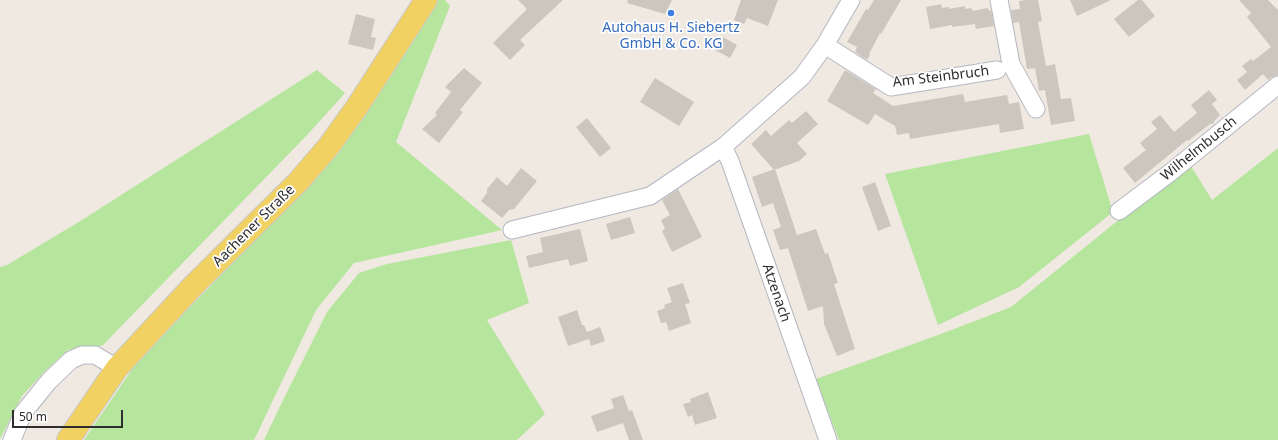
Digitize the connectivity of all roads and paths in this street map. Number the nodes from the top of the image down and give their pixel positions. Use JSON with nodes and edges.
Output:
{"nodes":[{"id":1,"x":426,"y":0,"type":"edge"},
{"id":2,"x":851,"y":0,"type":"edge"},
{"id":3,"x":999,"y":0,"type":"edge"},
{"id":4,"x":825,"y":46,"type":"junction"},
{"id":5,"x":997,"y":70,"type":"dead end"},
{"id":6,"x":1278,"y":85,"type":"edge"},
{"id":7,"x":1036,"y":109,"type":"dead end"},
{"id":8,"x":723,"y":147,"type":"junction"},
{"id":9,"x":1119,"y":211,"type":"dead end"},
{"id":10,"x":512,"y":230,"type":"dead end"},
{"id":11,"x":117,"y":368,"type":"junction"},
{"id":12,"x":12,"y":440,"type":"edge"},
{"id":13,"x":68,"y":440,"type":"edge"},
{"id":14,"x":828,"y":440,"type":"edge"}],
"edges":[{"from":1,"to":11,"type":"main road","name":"Aachener Straße"},
{"from":2,"to":4,"type":"street"},
{"from":3,"to":7,"type":"street"},
{"from":4,"to":5,"type":"street","name":"Am Steinbruch"},
{"from":4,"to":8,"type":"street"},
{"from":6,"to":9,"type":"street","name":"Wilhelmbusch"},
{"from":8,"to":10,"type":"street"},
{"from":8,"to":14,"type":"street","name":"Atzenach"},
{"from":11,"to":12,"type":"street"},
{"from":11,"to":13,"type":"main road","name":"Aachener Straße"}]}
